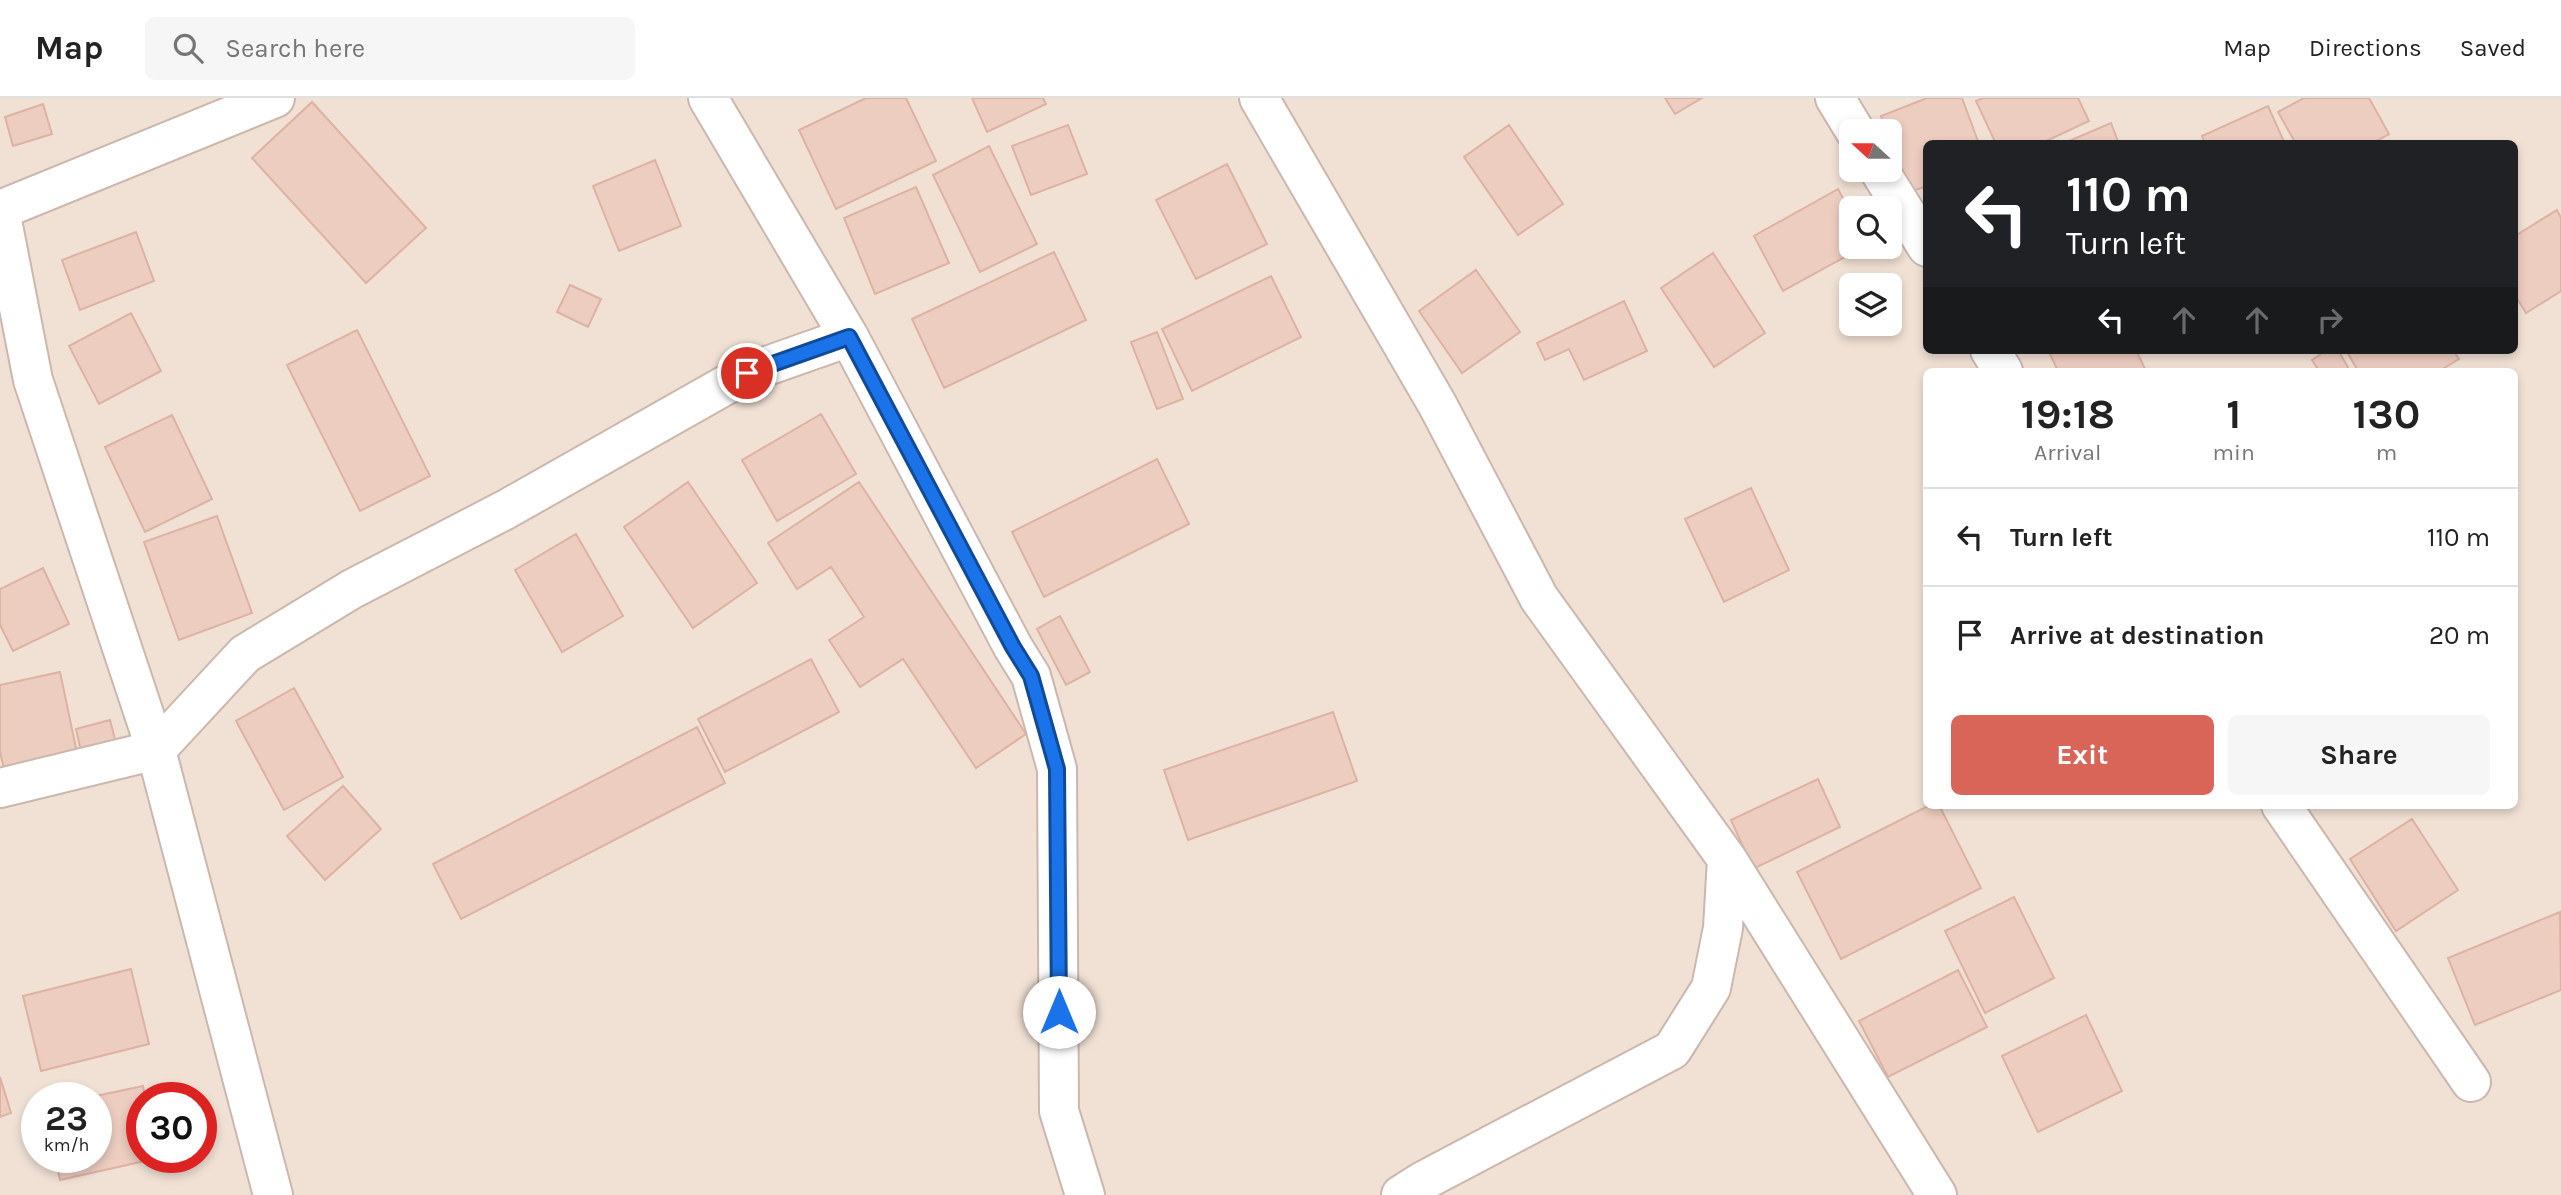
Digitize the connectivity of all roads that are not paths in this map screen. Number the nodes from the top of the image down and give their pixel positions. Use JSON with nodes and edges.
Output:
{"nodes":[{"id":1,"x":275,"y":98,"type":"edge"},
{"id":2,"x":708,"y":98,"type":"edge"},
{"id":3,"x":1259,"y":98,"type":"edge"},
{"id":4,"x":1835,"y":98,"type":"edge"},
{"id":5,"x":1848,"y":119,"type":"edge"},
{"id":6,"x":1886,"y":182,"type":"edge"},
{"id":7,"x":0,"y":210,"type":"edge"},
{"id":8,"x":1923,"y":241,"type":"edge"},
{"id":9,"x":849,"y":337,"type":"junction"},
{"id":10,"x":16,"y":382,"type":"edge"},
{"id":11,"x":156,"y":750,"type":"junction"},
{"id":12,"x":0,"y":788,"type":"edge"},
{"id":13,"x":2284,"y":809,"type":"edge"},
{"id":14,"x":1727,"y":859,"type":"junction"},
{"id":15,"x":2471,"y":1082,"type":"dead end"},
{"id":16,"x":273,"y":1195,"type":"edge"},
{"id":17,"x":1085,"y":1195,"type":"edge"},
{"id":18,"x":1401,"y":1195,"type":"edge"},
{"id":19,"x":1937,"y":1195,"type":"edge"}],
"edges":[{"from":1,"to":7,"type":"street"},
{"from":2,"to":9,"type":"street"},
{"from":3,"to":14,"type":"street"},
{"from":4,"to":5,"type":"street"},
{"from":6,"to":8,"type":"street"},
{"from":7,"to":10,"type":"street"},
{"from":9,"to":11,"type":"street"},
{"from":9,"to":17,"type":"street"},
{"from":10,"to":11,"type":"street"},
{"from":11,"to":12,"type":"street"},
{"from":11,"to":16,"type":"street"},
{"from":13,"to":15,"type":"street"},
{"from":14,"to":18,"type":"street"},
{"from":14,"to":19,"type":"street"}]}
